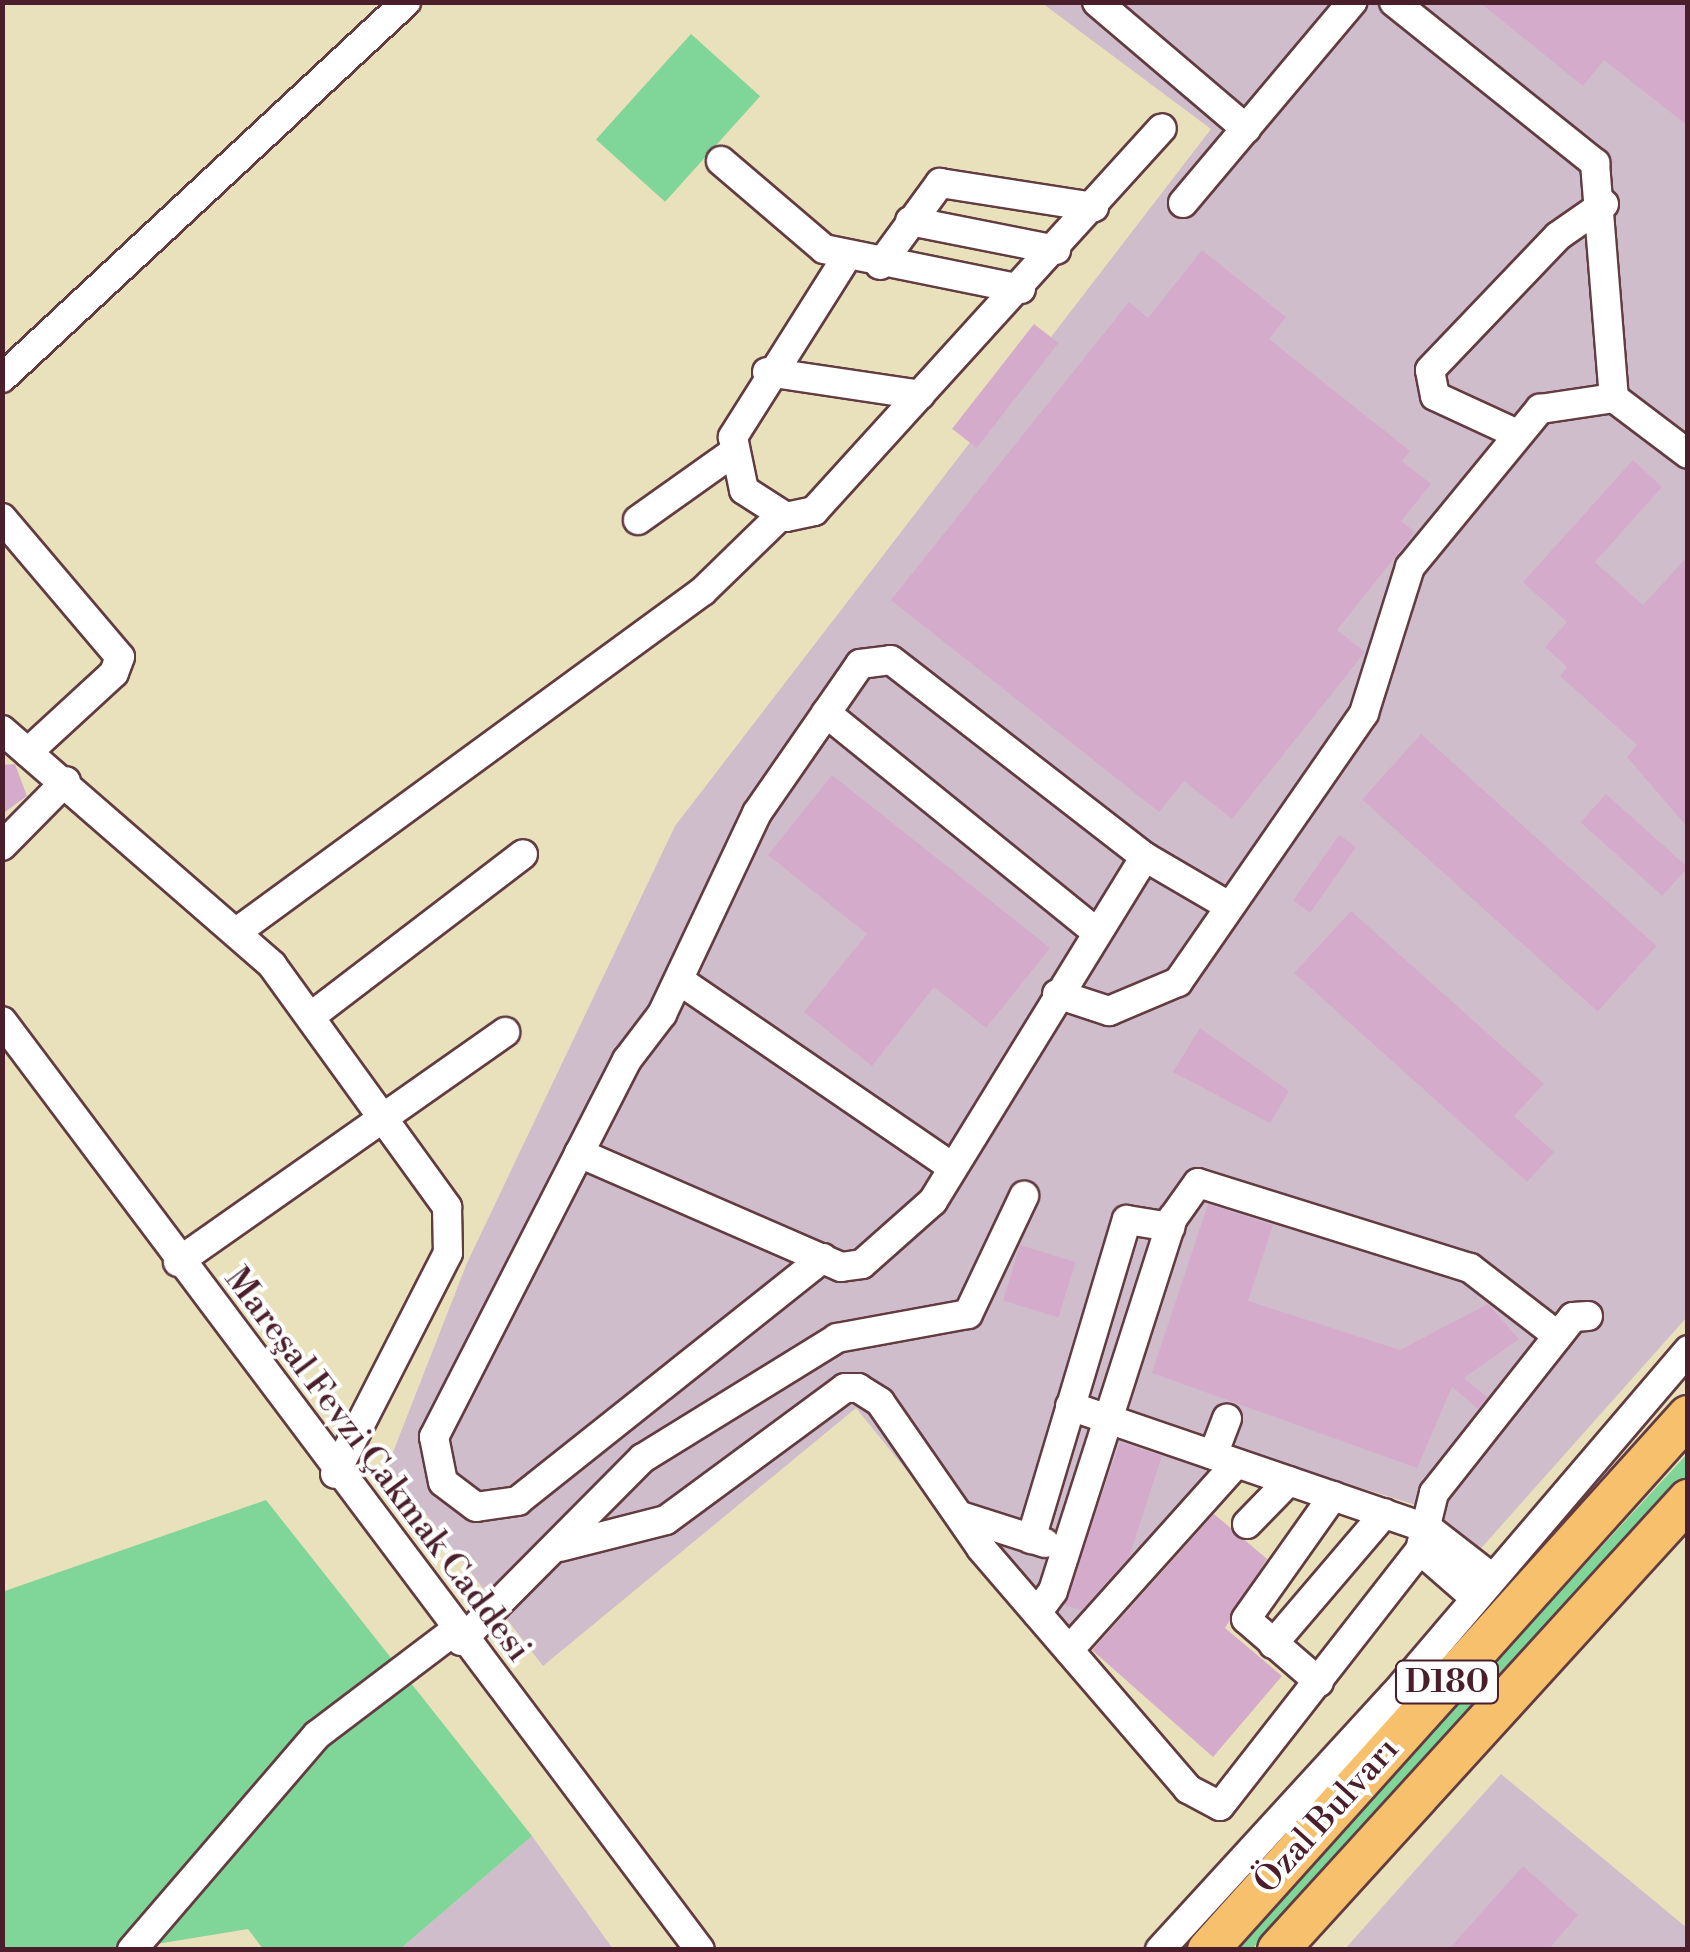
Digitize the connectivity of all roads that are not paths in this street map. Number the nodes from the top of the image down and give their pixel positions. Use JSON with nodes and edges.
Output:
{"nodes":[{"id":1,"x":406,"y":2,"type":"edge"},
{"id":2,"x":1098,"y":2,"type":"edge"},
{"id":3,"x":1352,"y":2,"type":"edge"},
{"id":4,"x":1394,"y":2,"type":"edge"},
{"id":5,"x":1162,"y":128,"type":"dead end"},
{"id":6,"x":1246,"y":129,"type":"junction"},
{"id":7,"x":721,"y":160,"type":"dead end"},
{"id":8,"x":1183,"y":204,"type":"dead end"},
{"id":9,"x":1604,"y":204,"type":"junction"},
{"id":10,"x":1094,"y":207,"type":"junction"},
{"id":11,"x":910,"y":221,"type":"junction"},
{"id":12,"x":1056,"y":250,"type":"junction"},
{"id":13,"x":846,"y":258,"type":"junction"},
{"id":14,"x":880,"y":265,"type":"junction"},
{"id":15,"x":1022,"y":289,"type":"junction"},
{"id":16,"x":768,"y":372,"type":"junction"},
{"id":17,"x":2,"y":378,"type":"edge"},
{"id":18,"x":920,"y":394,"type":"junction"},
{"id":19,"x":1614,"y":398,"type":"junction"},
{"id":20,"x":1515,"y":433,"type":"junction"},
{"id":21,"x":732,"y":454,"type":"junction"},
{"id":22,"x":1688,"y":454,"type":"edge"},
{"id":23,"x":780,"y":516,"type":"junction"},
{"id":24,"x":2,"y":518,"type":"edge"},
{"id":25,"x":638,"y":520,"type":"dead end"},
{"id":26,"x":826,"y":713,"type":"junction"},
{"id":27,"x":2,"y":730,"type":"edge"},
{"id":28,"x":28,"y":752,"type":"junction"},
{"id":29,"x":66,"y":782,"type":"junction"},
{"id":30,"x":2,"y":846,"type":"edge"},
{"id":31,"x":522,"y":854,"type":"dead end"},
{"id":32,"x":1145,"y":857,"type":"junction"},
{"id":33,"x":1227,"y":905,"type":"junction"},
{"id":34,"x":238,"y":931,"type":"junction"},
{"id":35,"x":1096,"y":932,"type":"junction"},
{"id":36,"x":679,"y":980,"type":"junction"},
{"id":37,"x":1057,"y":994,"type":"junction"},
{"id":38,"x":314,"y":1014,"type":"junction"},
{"id":39,"x":2,"y":1020,"type":"edge"},
{"id":40,"x":505,"y":1032,"type":"dead end"},
{"id":41,"x":388,"y":1117,"type":"junction"},
{"id":42,"x":579,"y":1153,"type":"junction"},
{"id":43,"x":952,"y":1167,"type":"junction"},
{"id":44,"x":1024,"y":1196,"type":"dead end"},
{"id":45,"x":1170,"y":1227,"type":"junction"},
{"id":46,"x":822,"y":1258,"type":"junction"},
{"id":47,"x":178,"y":1262,"type":"junction"},
{"id":48,"x":1588,"y":1316,"type":"dead end"},
{"id":49,"x":1558,"y":1336,"type":"junction"},
{"id":50,"x":1688,"y":1350,"type":"edge"},
{"id":51,"x":1688,"y":1387,"type":"edge"},
{"id":52,"x":1070,"y":1406,"type":"junction"},
{"id":53,"x":1688,"y":1416,"type":"edge"},
{"id":54,"x":1109,"y":1418,"type":"junction"},
{"id":55,"x":1227,"y":1418,"type":"dead end"},
{"id":56,"x":1225,"y":1460,"type":"junction"},
{"id":57,"x":335,"y":1474,"type":"junction"},
{"id":58,"x":1289,"y":1482,"type":"junction"},
{"id":59,"x":1332,"y":1496,"type":"junction"},
{"id":60,"x":1688,"y":1500,"type":"edge"},
{"id":61,"x":1384,"y":1513,"type":"junction"},
{"id":62,"x":960,"y":1516,"type":"junction"},
{"id":63,"x":1247,"y":1524,"type":"dead end"},
{"id":64,"x":1688,"y":1524,"type":"edge"},
{"id":65,"x":1423,"y":1534,"type":"junction"},
{"id":66,"x":1030,"y":1539,"type":"junction"},
{"id":67,"x":1570,"y":1544,"type":"junction"},
{"id":68,"x":560,"y":1546,"type":"junction"},
{"id":69,"x":1067,"y":1549,"type":"junction"},
{"id":70,"x":1611,"y":1586,"type":"junction"},
{"id":71,"x":1484,"y":1588,"type":"junction"},
{"id":72,"x":1037,"y":1613,"type":"junction"},
{"id":73,"x":458,"y":1636,"type":"junction"},
{"id":74,"x":1272,"y":1644,"type":"junction"},
{"id":75,"x":1069,"y":1650,"type":"junction"},
{"id":76,"x":1319,"y":1682,"type":"junction"},
{"id":77,"x":132,"y":1950,"type":"edge"},
{"id":78,"x":700,"y":1950,"type":"edge"},
{"id":79,"x":1160,"y":1950,"type":"edge"},
{"id":80,"x":1208,"y":1950,"type":"edge"},
{"id":81,"x":1278,"y":1950,"type":"edge"}],
"edges":[{"from":1,"to":17,"type":"street"},
{"from":2,"to":6,"type":"street"},
{"from":3,"to":6,"type":"street"},
{"from":4,"to":9,"type":"street"},
{"from":5,"to":10,"type":"street"},
{"from":6,"to":8,"type":"street"},
{"from":7,"to":13,"type":"street"},
{"from":9,"to":19,"type":"street"},
{"from":9,"to":20,"type":"street"},
{"from":10,"to":11,"type":"street"},
{"from":10,"to":12,"type":"street"},
{"from":11,"to":12,"type":"street"},
{"from":11,"to":14,"type":"street"},
{"from":12,"to":15,"type":"street"},
{"from":13,"to":14,"type":"street"},
{"from":13,"to":16,"type":"street"},
{"from":14,"to":15,"type":"street"},
{"from":15,"to":18,"type":"street"},
{"from":16,"to":18,"type":"street"},
{"from":16,"to":21,"type":"street"},
{"from":18,"to":23,"type":"street"},
{"from":19,"to":20,"type":"street"},
{"from":19,"to":22,"type":"street"},
{"from":20,"to":33,"type":"street"},
{"from":21,"to":23,"type":"street"},
{"from":21,"to":25,"type":"street"},
{"from":23,"to":34,"type":"street"},
{"from":24,"to":28,"type":"street"},
{"from":26,"to":32,"type":"street"},
{"from":26,"to":35,"type":"street"},
{"from":26,"to":36,"type":"street"},
{"from":27,"to":28,"type":"street"},
{"from":28,"to":29,"type":"street"},
{"from":29,"to":30,"type":"street"},
{"from":29,"to":34,"type":"street"},
{"from":31,"to":38,"type":"street"},
{"from":32,"to":33,"type":"street"},
{"from":32,"to":35,"type":"street"},
{"from":33,"to":37,"type":"street"},
{"from":34,"to":38,"type":"street"},
{"from":35,"to":37,"type":"street"},
{"from":36,"to":42,"type":"street"},
{"from":36,"to":43,"type":"street"},
{"from":37,"to":43,"type":"street"},
{"from":38,"to":41,"type":"street"},
{"from":39,"to":47,"type":"street","name":"Mareşal Fevzi Çakmak Caddesi"},
{"from":40,"to":41,"type":"street"},
{"from":41,"to":47,"type":"street"},
{"from":41,"to":57,"type":"street"},
{"from":42,"to":46,"type":"street"},
{"from":42,"to":46,"type":"street"},
{"from":43,"to":46,"type":"street"},
{"from":44,"to":68,"type":"street"},
{"from":45,"to":49,"type":"street"},
{"from":45,"to":52,"type":"street"},
{"from":45,"to":54,"type":"street"},
{"from":47,"to":57,"type":"street","name":"Mareşal Fevzi Çakmak Caddesi"},
{"from":48,"to":49,"type":"street"},
{"from":49,"to":65,"type":"street"},
{"from":50,"to":71,"type":"street"},
{"from":51,"to":67,"type":"highway","number":"D180"},
{"from":52,"to":54,"type":"street"},
{"from":52,"to":66,"type":"street"},
{"from":53,"to":67,"type":"highway","name":"Özal Bulvarı","number":"D180"},
{"from":54,"to":56,"type":"street"},
{"from":54,"to":69,"type":"street"},
{"from":55,"to":56,"type":"street"},
{"from":56,"to":58,"type":"street"},
{"from":56,"to":75,"type":"street"},
{"from":57,"to":73,"type":"street","name":"Mareşal Fevzi Çakmak Caddesi"},
{"from":58,"to":59,"type":"street"},
{"from":58,"to":63,"type":"street"},
{"from":59,"to":61,"type":"street"},
{"from":59,"to":74,"type":"street"},
{"from":60,"to":70,"type":"highway","name":"Özal Bulvarı","number":"D180"},
{"from":61,"to":65,"type":"street"},
{"from":61,"to":74,"type":"street"},
{"from":62,"to":66,"type":"street"},
{"from":62,"to":68,"type":"street"},
{"from":62,"to":72,"type":"street"},
{"from":64,"to":70,"type":"highway","number":"D180"},
{"from":65,"to":71,"type":"street"},
{"from":65,"to":76,"type":"street"},
{"from":66,"to":69,"type":"street"},
{"from":67,"to":80,"type":"highway","name":"Özal Bulvarı","number":"D180"},
{"from":68,"to":73,"type":"street"},
{"from":69,"to":72,"type":"street"},
{"from":70,"to":81,"type":"highway","name":"Özal Bulvarı","number":"D180"},
{"from":71,"to":79,"type":"street"},
{"from":72,"to":75,"type":"street"},
{"from":73,"to":77,"type":"street"},
{"from":73,"to":78,"type":"street","name":"Mareşal Fevzi Çakmak Caddesi"},
{"from":74,"to":76,"type":"street"},
{"from":75,"to":76,"type":"street"}]}
